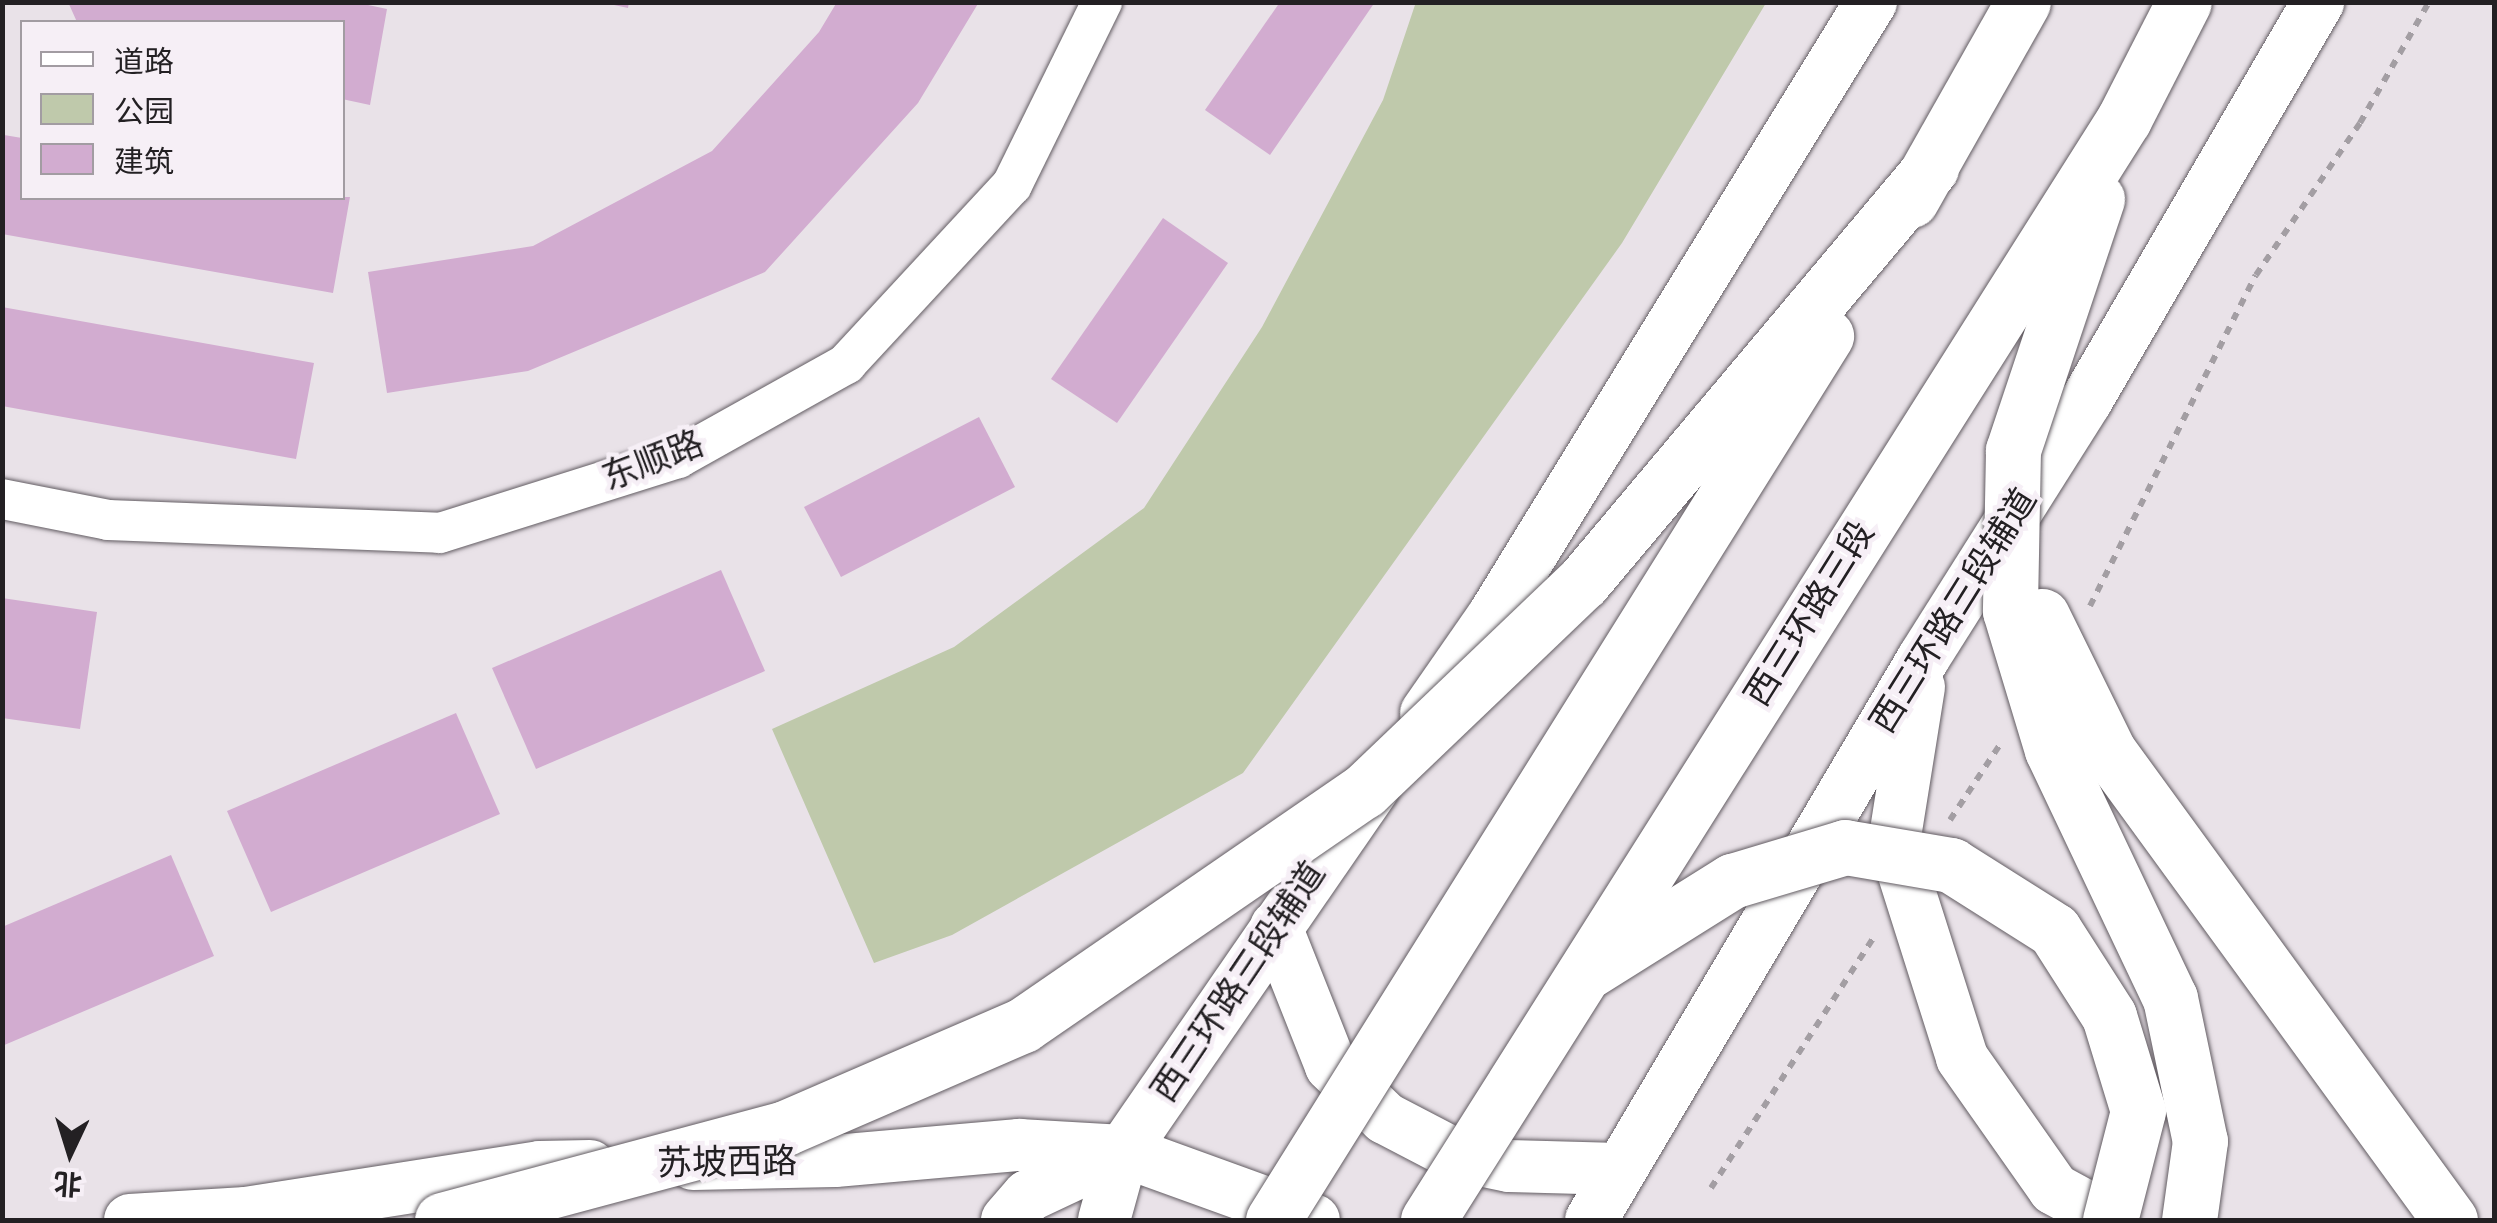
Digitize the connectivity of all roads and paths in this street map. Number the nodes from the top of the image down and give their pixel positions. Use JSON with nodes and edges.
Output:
{"nodes":[{"id":1,"x":1102,"y":2,"type":"edge"},
{"id":2,"x":1871,"y":2,"type":"edge"},
{"id":3,"x":2024,"y":2,"type":"edge"},
{"id":4,"x":2184,"y":2,"type":"edge"},
{"id":5,"x":2318,"y":2,"type":"edge"},
{"id":6,"x":2124,"y":119,"type":"junction"},
{"id":7,"x":1931,"y":168,"type":"junction"},
{"id":8,"x":2014,"y":464,"type":"junction"},
{"id":9,"x":2,"y":500,"type":"edge"},
{"id":10,"x":1923,"y":659,"type":"junction"},
{"id":11,"x":1276,"y":927,"type":"junction"},
{"id":12,"x":1579,"y":976,"type":"junction"},
{"id":13,"x":1123,"y":1152,"type":"junction"},
{"id":14,"x":1620,"y":1169,"type":"junction"},
{"id":15,"x":396,"y":1190,"type":"junction"},
{"id":16,"x":130,"y":1220,"type":"edge"},
{"id":17,"x":442,"y":1220,"type":"edge"},
{"id":18,"x":1007,"y":1220,"type":"edge"},
{"id":19,"x":1104,"y":1220,"type":"edge"},
{"id":20,"x":1274,"y":1220,"type":"edge"},
{"id":21,"x":1314,"y":1220,"type":"edge"},
{"id":22,"x":1428,"y":1220,"type":"edge"},
{"id":23,"x":1591,"y":1220,"type":"edge"},
{"id":24,"x":2110,"y":1220,"type":"edge"},
{"id":25,"x":2190,"y":1220,"type":"edge"},
{"id":26,"x":2450,"y":1220,"type":"edge"}],
"edges":[{"from":1,"to":9,"type":"street","name":"东顺路"},
{"from":2,"to":11,"type":"main road","name":"西三环路三段辅道"},
{"from":3,"to":7,"type":"highway","bridge":true},
{"from":4,"to":6,"type":"highway","name":"西三环路三段","bridge":true},
{"from":5,"to":10,"type":"main road","name":"西三环路三段辅道"},
{"from":6,"to":8,"type":"highway","bridge":true},
{"from":6,"to":12,"type":"highway","name":"西三环路三段","bridge":true},
{"from":7,"to":17,"type":"highway","bridge":true},
{"from":7,"to":20,"type":"highway","bridge":true},
{"from":8,"to":25,"type":"highway","bridge":true},
{"from":8,"to":26,"type":"highway","bridge":true},
{"from":10,"to":14,"type":"main road","name":"西三环路三段辅道"},
{"from":10,"to":24,"type":"main road"},
{"from":11,"to":13,"type":"main road","name":"西三环路三段辅道"},
{"from":11,"to":14,"type":"main road"},
{"from":12,"to":22,"type":"highway","name":"西三环路三段","bridge":true},
{"from":12,"to":24,"type":"highway","bridge":true},
{"from":13,"to":15,"type":"main road","name":"苏坡西路"},
{"from":13,"to":18,"type":"main road"},
{"from":13,"to":19,"type":"main road","name":"西三环路三段辅道"},
{"from":13,"to":21,"type":"main road","name":"苏坡西路"},
{"from":14,"to":23,"type":"main road","name":"西三环路三段辅道"},
{"from":15,"to":16,"type":"main road","name":"苏坡西路"},
{"from":15,"to":17,"type":"main road"}]}
